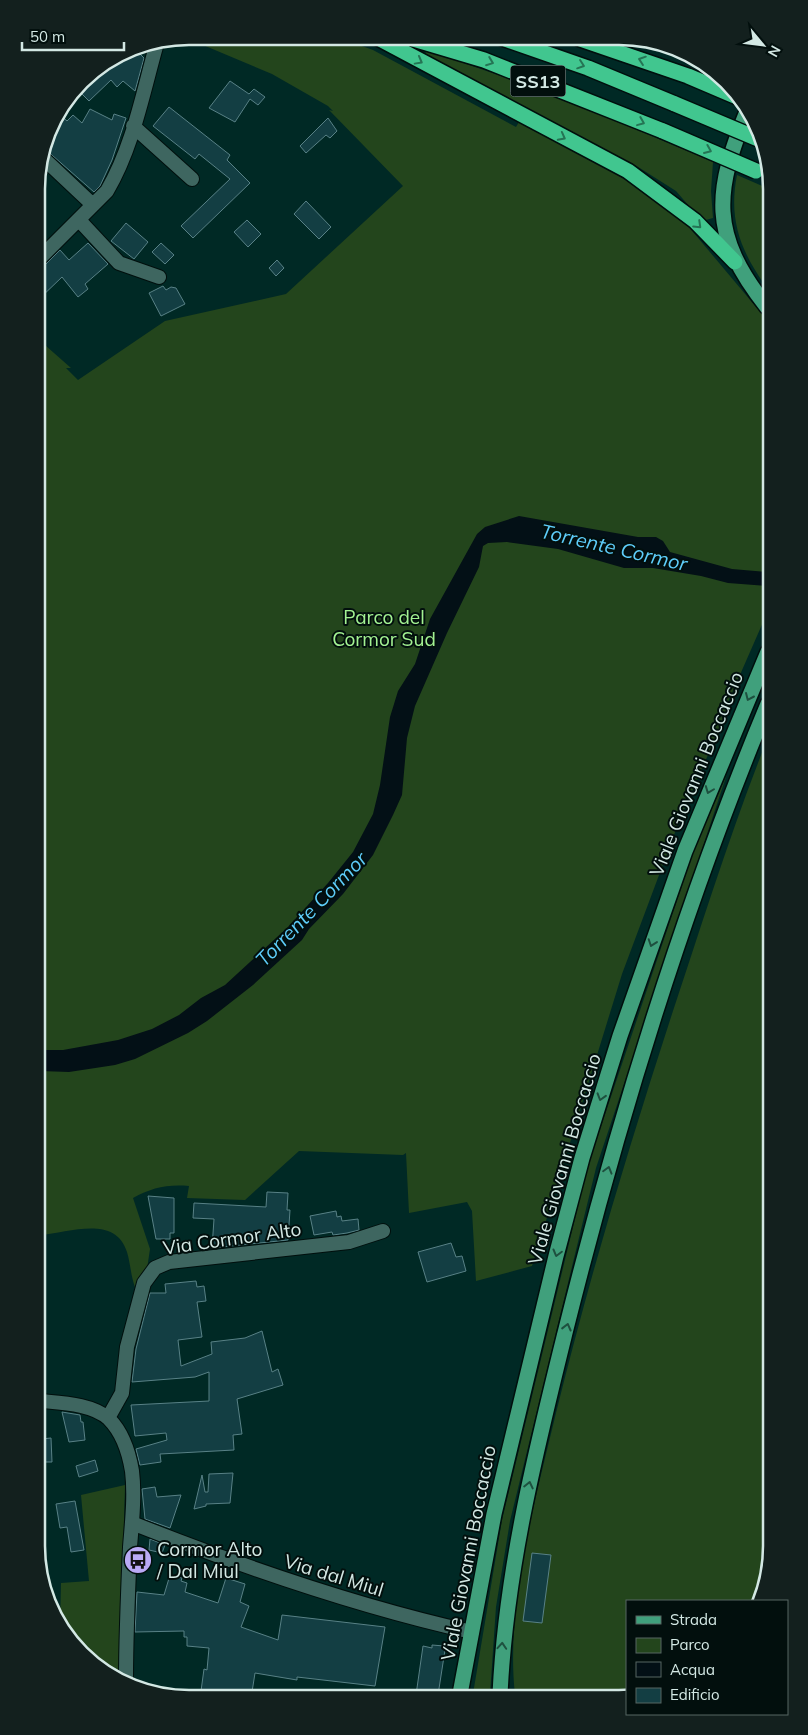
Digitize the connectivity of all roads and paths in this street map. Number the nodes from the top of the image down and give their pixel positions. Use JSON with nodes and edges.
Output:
{"nodes":[{"id":1,"x":391,"y":45,"type":"edge"},
{"id":2,"x":434,"y":45,"type":"edge"},
{"id":3,"x":522,"y":45,"type":"edge"},
{"id":4,"x":598,"y":45,"type":"edge"},
{"id":5,"x":155,"y":50,"type":"edge"},
{"id":6,"x":725,"y":92,"type":"edge"},
{"id":7,"x":745,"y":119,"type":"edge"},
{"id":8,"x":133,"y":126,"type":"junction"},
{"id":9,"x":753,"y":137,"type":"edge"},
{"id":10,"x":47,"y":163,"type":"edge"},
{"id":11,"x":761,"y":173,"type":"edge"},
{"id":12,"x":192,"y":178,"type":"dead end"},
{"id":13,"x":93,"y":205,"type":"junction"},
{"id":14,"x":79,"y":220,"type":"junction"},
{"id":15,"x":45,"y":253,"type":"edge"},
{"id":16,"x":735,"y":262,"type":"junction"},
{"id":17,"x":158,"y":277,"type":"dead end"},
{"id":18,"x":763,"y":302,"type":"edge"},
{"id":19,"x":763,"y":664,"type":"edge"},
{"id":20,"x":763,"y":716,"type":"edge"},
{"id":21,"x":383,"y":1231,"type":"dead end"},
{"id":22,"x":45,"y":1402,"type":"edge"},
{"id":23,"x":108,"y":1418,"type":"junction"},
{"id":24,"x":132,"y":1523,"type":"junction"},
{"id":25,"x":472,"y":1632,"type":"junction"},
{"id":26,"x":126,"y":1675,"type":"edge"},
{"id":27,"x":461,"y":1690,"type":"edge"},
{"id":28,"x":500,"y":1690,"type":"edge"}],
"edges":[{"from":1,"to":16,"type":"highway","one_way":true},
{"from":2,"to":11,"type":"highway","number":"SS13","one_way":true,"bridge":true},
{"from":3,"to":9,"type":"highway","one_way":true,"bridge":true},
{"from":6,"to":4,"type":"highway","one_way":true},
{"from":5,"to":8,"type":"street"},
{"from":7,"to":16,"type":"main road"},
{"from":8,"to":12,"type":"street"},
{"from":8,"to":13,"type":"street"},
{"from":10,"to":13,"type":"street"},
{"from":13,"to":14,"type":"street"},
{"from":14,"to":15,"type":"street"},
{"from":14,"to":17,"type":"street"},
{"from":16,"to":18,"type":"main road"},
{"from":19,"to":25,"type":"main road","name":"Viale Giovanni Boccaccio","one_way":true},
{"from":28,"to":20,"type":"main road","one_way":true},
{"from":21,"to":23,"type":"street","name":"Via Cormor Alto"},
{"from":22,"to":23,"type":"street"},
{"from":23,"to":24,"type":"street"},
{"from":24,"to":25,"type":"street","name":"Via dal Miul"},
{"from":24,"to":26,"type":"street"},
{"from":25,"to":27,"type":"main road","name":"Viale Giovanni Boccaccio"}]}
